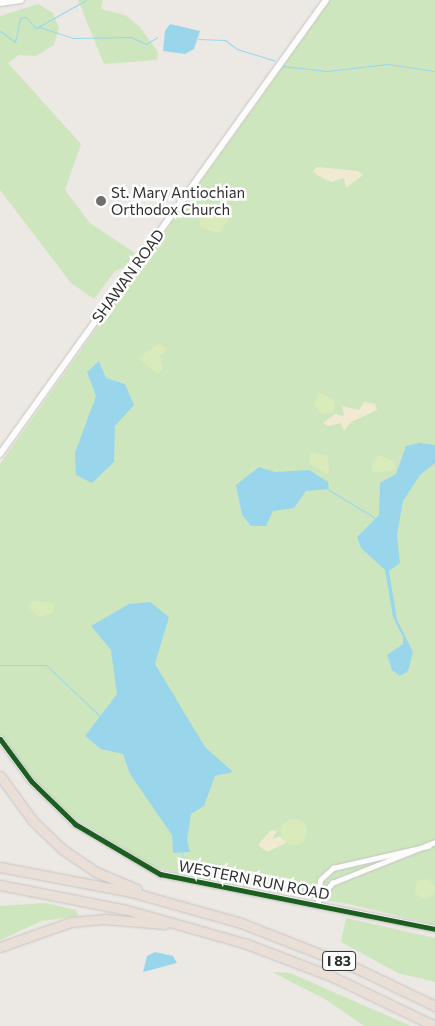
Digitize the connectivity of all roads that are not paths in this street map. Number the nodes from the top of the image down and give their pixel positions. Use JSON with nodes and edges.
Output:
{"nodes":[{"id":1,"x":21,"y":0,"type":"edge"},
{"id":2,"x":326,"y":0,"type":"edge"},
{"id":3,"x":0,"y":3,"type":"edge"},
{"id":4,"x":0,"y":454,"type":"edge"},
{"id":5,"x":0,"y":739,"type":"edge"},
{"id":6,"x":0,"y":776,"type":"edge"},
{"id":7,"x":435,"y":842,"type":"edge"},
{"id":8,"x":428,"y":846,"type":"junction"},
{"id":9,"x":0,"y":867,"type":"edge"},
{"id":10,"x":0,"y":885,"type":"edge"},
{"id":11,"x":170,"y":902,"type":"junction"},
{"id":12,"x":317,"y":905,"type":"junction"},
{"id":13,"x":193,"y":927,"type":"junction"},
{"id":14,"x":435,"y":929,"type":"edge"},
{"id":15,"x":0,"y":946,"type":"edge"},
{"id":16,"x":435,"y":1006,"type":"edge"},
{"id":17,"x":435,"y":1026,"type":"edge"}],
"edges":[{"from":1,"to":3,"type":"main road"},
{"from":2,"to":4,"type":"main road","name":"SHAWAN ROAD"},
{"from":5,"to":12,"type":"main road","name":"WESTERN RUN ROAD"},
{"from":6,"to":11,"type":"highway"},
{"from":7,"to":8,"type":"street"},
{"from":8,"to":12,"type":"street"},
{"from":8,"to":12,"type":"street"},
{"from":9,"to":11,"type":"highway","number":"I 83"},
{"from":10,"to":13,"type":"highway","number":"I 83"},
{"from":11,"to":16,"type":"highway","number":"I 83"},
{"from":12,"to":14,"type":"main road","name":"WESTERN RUN ROAD"},
{"from":13,"to":15,"type":"highway"},
{"from":13,"to":17,"type":"highway","number":"I 83"}]}
